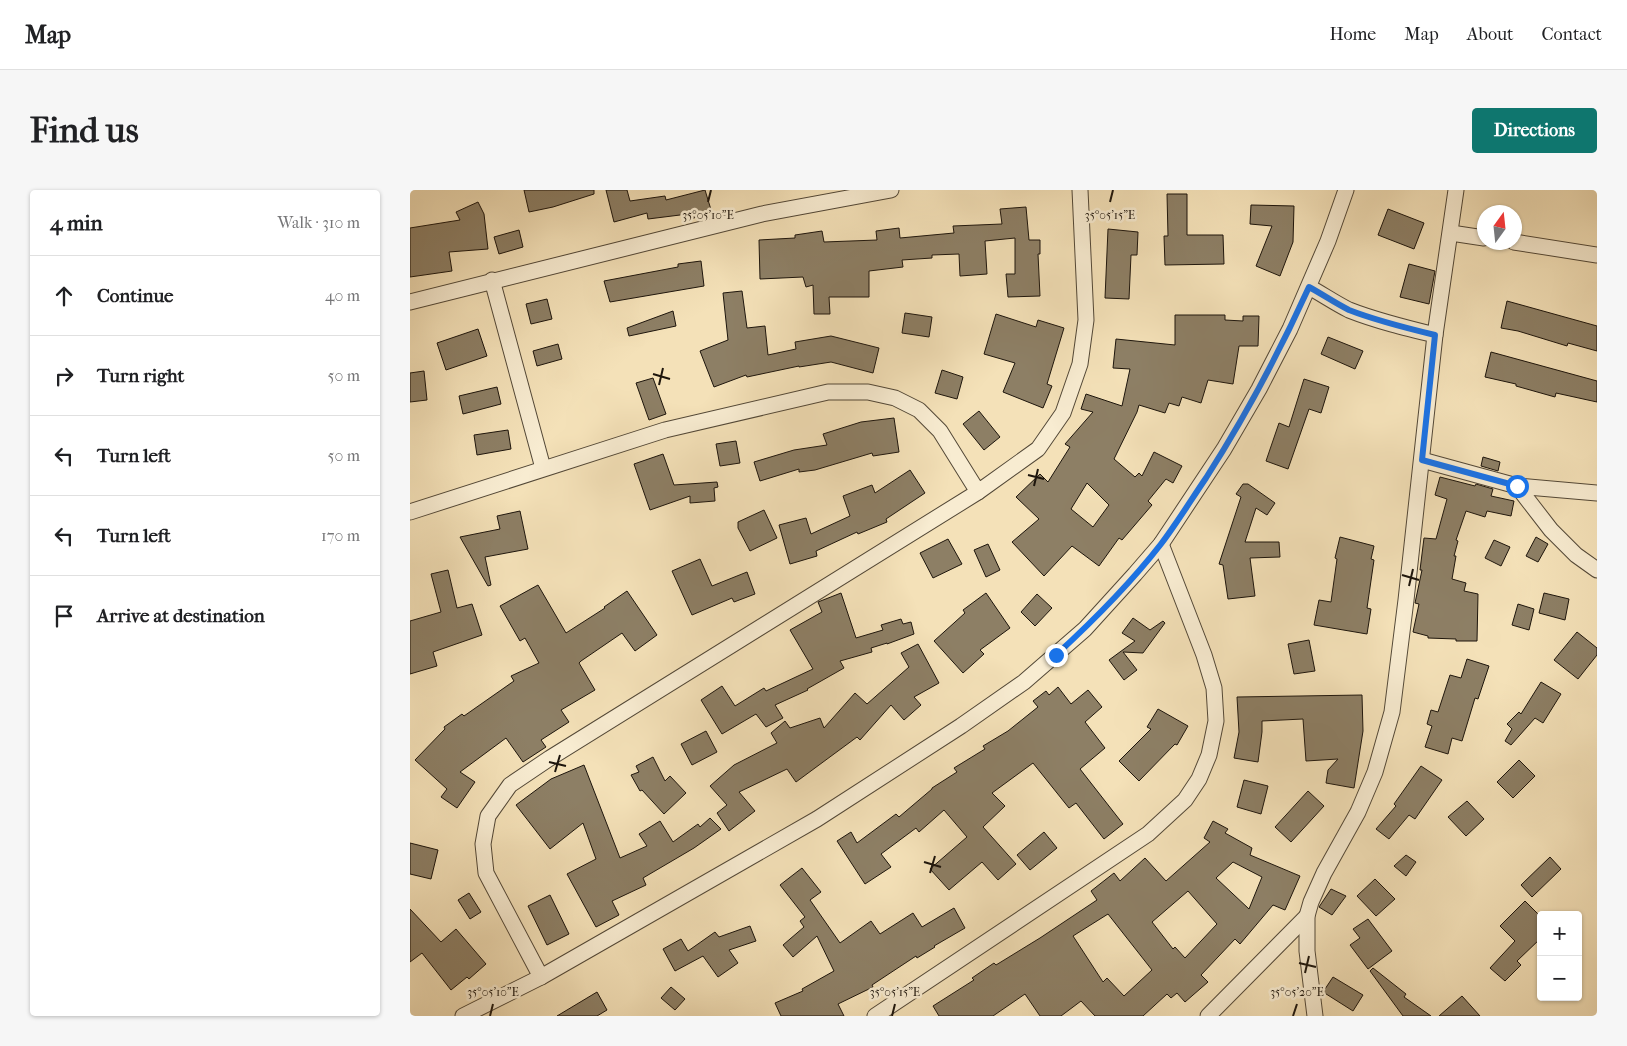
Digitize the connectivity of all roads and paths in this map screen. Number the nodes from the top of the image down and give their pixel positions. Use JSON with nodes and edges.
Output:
{"nodes":[{"id":1,"x":891,"y":190,"type":"edge"},
{"id":2,"x":1080,"y":190,"type":"edge"},
{"id":3,"x":1346,"y":190,"type":"edge"},
{"id":4,"x":1456,"y":190,"type":"edge"},
{"id":5,"x":1451,"y":233,"type":"junction"},
{"id":6,"x":1477,"y":237,"type":"edge"},
{"id":7,"x":1522,"y":243,"type":"edge"},
{"id":8,"x":1597,"y":255,"type":"edge"},
{"id":9,"x":492,"y":280,"type":"junction"},
{"id":10,"x":1309,"y":287,"type":"junction"},
{"id":11,"x":410,"y":302,"type":"edge"},
{"id":12,"x":1435,"y":335,"type":"junction"},
{"id":13,"x":1422,"y":460,"type":"junction"},
{"id":14,"x":543,"y":468,"type":"junction"},
{"id":15,"x":1517,"y":486,"type":"junction"},
{"id":16,"x":978,"y":492,"type":"junction"},
{"id":17,"x":1597,"y":493,"type":"edge"},
{"id":18,"x":410,"y":512,"type":"edge"},
{"id":19,"x":1161,"y":544,"type":"junction"},
{"id":20,"x":1597,"y":570,"type":"edge"},
{"id":21,"x":1307,"y":916,"type":"junction"},
{"id":22,"x":541,"y":977,"type":"junction"},
{"id":23,"x":463,"y":1016,"type":"edge"},
{"id":24,"x":875,"y":1016,"type":"edge"},
{"id":25,"x":1208,"y":1016,"type":"edge"},
{"id":26,"x":1315,"y":1016,"type":"edge"}],
"edges":[{"from":1,"to":9,"type":"street"},
{"from":2,"to":16,"type":"street"},
{"from":3,"to":10,"type":"street"},
{"from":4,"to":5,"type":"street"},
{"from":5,"to":6,"type":"street"},
{"from":5,"to":12,"type":"street"},
{"from":7,"to":8,"type":"street"},
{"from":9,"to":11,"type":"street"},
{"from":9,"to":14,"type":"street"},
{"from":10,"to":12,"type":"street"},
{"from":10,"to":19,"type":"street"},
{"from":12,"to":13,"type":"street"},
{"from":13,"to":15,"type":"street"},
{"from":13,"to":21,"type":"street"},
{"from":14,"to":16,"type":"street"},
{"from":14,"to":18,"type":"street"},
{"from":15,"to":17,"type":"street"},
{"from":15,"to":20,"type":"street"},
{"from":16,"to":22,"type":"street"},
{"from":19,"to":22,"type":"street"},
{"from":19,"to":24,"type":"street"},
{"from":21,"to":25,"type":"street"},
{"from":21,"to":26,"type":"street"},
{"from":22,"to":23,"type":"street"}]}
